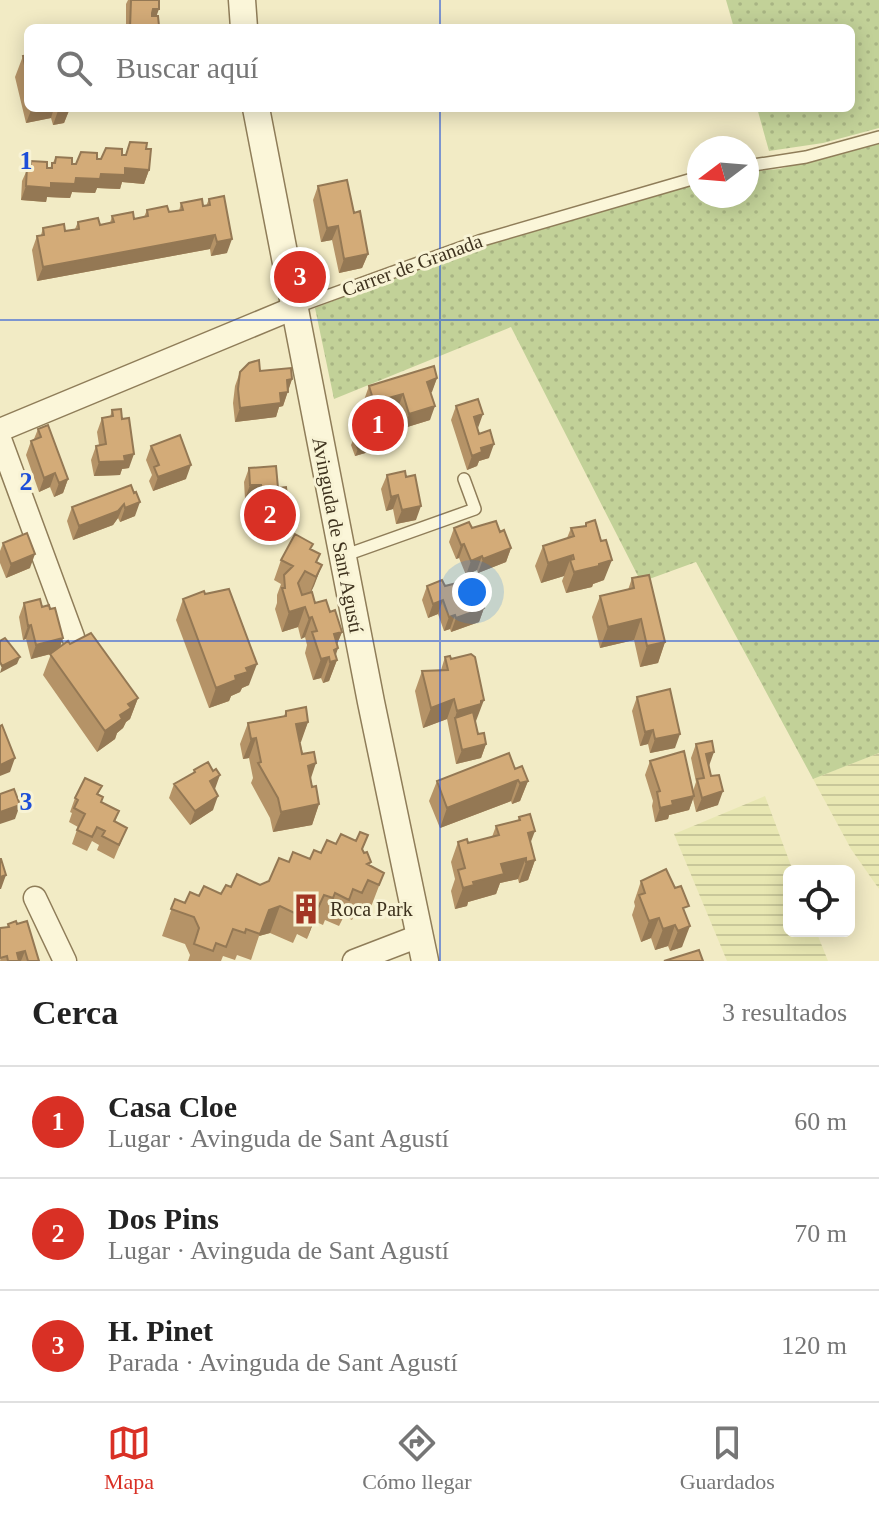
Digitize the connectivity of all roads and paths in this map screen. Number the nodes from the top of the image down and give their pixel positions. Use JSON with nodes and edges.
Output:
{"nodes":[{"id":1,"x":242,"y":0,"type":"edge"},
{"id":2,"x":244,"y":24,"type":"edge"},
{"id":3,"x":257,"y":112,"type":"edge"},
{"id":4,"x":879,"y":137,"type":"edge"},
{"id":5,"x":759,"y":164,"type":"edge"},
{"id":6,"x":687,"y":180,"type":"edge"},
{"id":7,"x":294,"y":308,"type":"junction"},
{"id":8,"x":0,"y":430,"type":"edge"},
{"id":9,"x":0,"y":439,"type":"edge"},
{"id":10,"x":464,"y":479,"type":"dead end"},
{"id":11,"x":342,"y":556,"type":"junction"},
{"id":12,"x":73,"y":637,"type":"dead end"},
{"id":13,"x":35,"y":898,"type":"dead end"},
{"id":14,"x":422,"y":948,"type":"edge"},
{"id":15,"x":65,"y":961,"type":"edge"},
{"id":16,"x":354,"y":961,"type":"edge"}],
"edges":[{"from":1,"to":2,"type":"street"},
{"from":3,"to":7,"type":"street","name":"Avinguda de Sant Agustí"},
{"from":4,"to":5,"type":"lane"},
{"from":6,"to":7,"type":"lane","name":"Carrer de Granada"},
{"from":7,"to":8,"type":"street","name":"Carrer de Granada"},
{"from":7,"to":11,"type":"street","name":"Avinguda de Sant Agustí"},
{"from":9,"to":12,"type":"street"},
{"from":10,"to":11,"type":"lane"},
{"from":11,"to":14,"type":"street","name":"Avinguda de Sant Agustí"},
{"from":13,"to":15,"type":"street"},
{"from":14,"to":16,"type":"street"}]}
